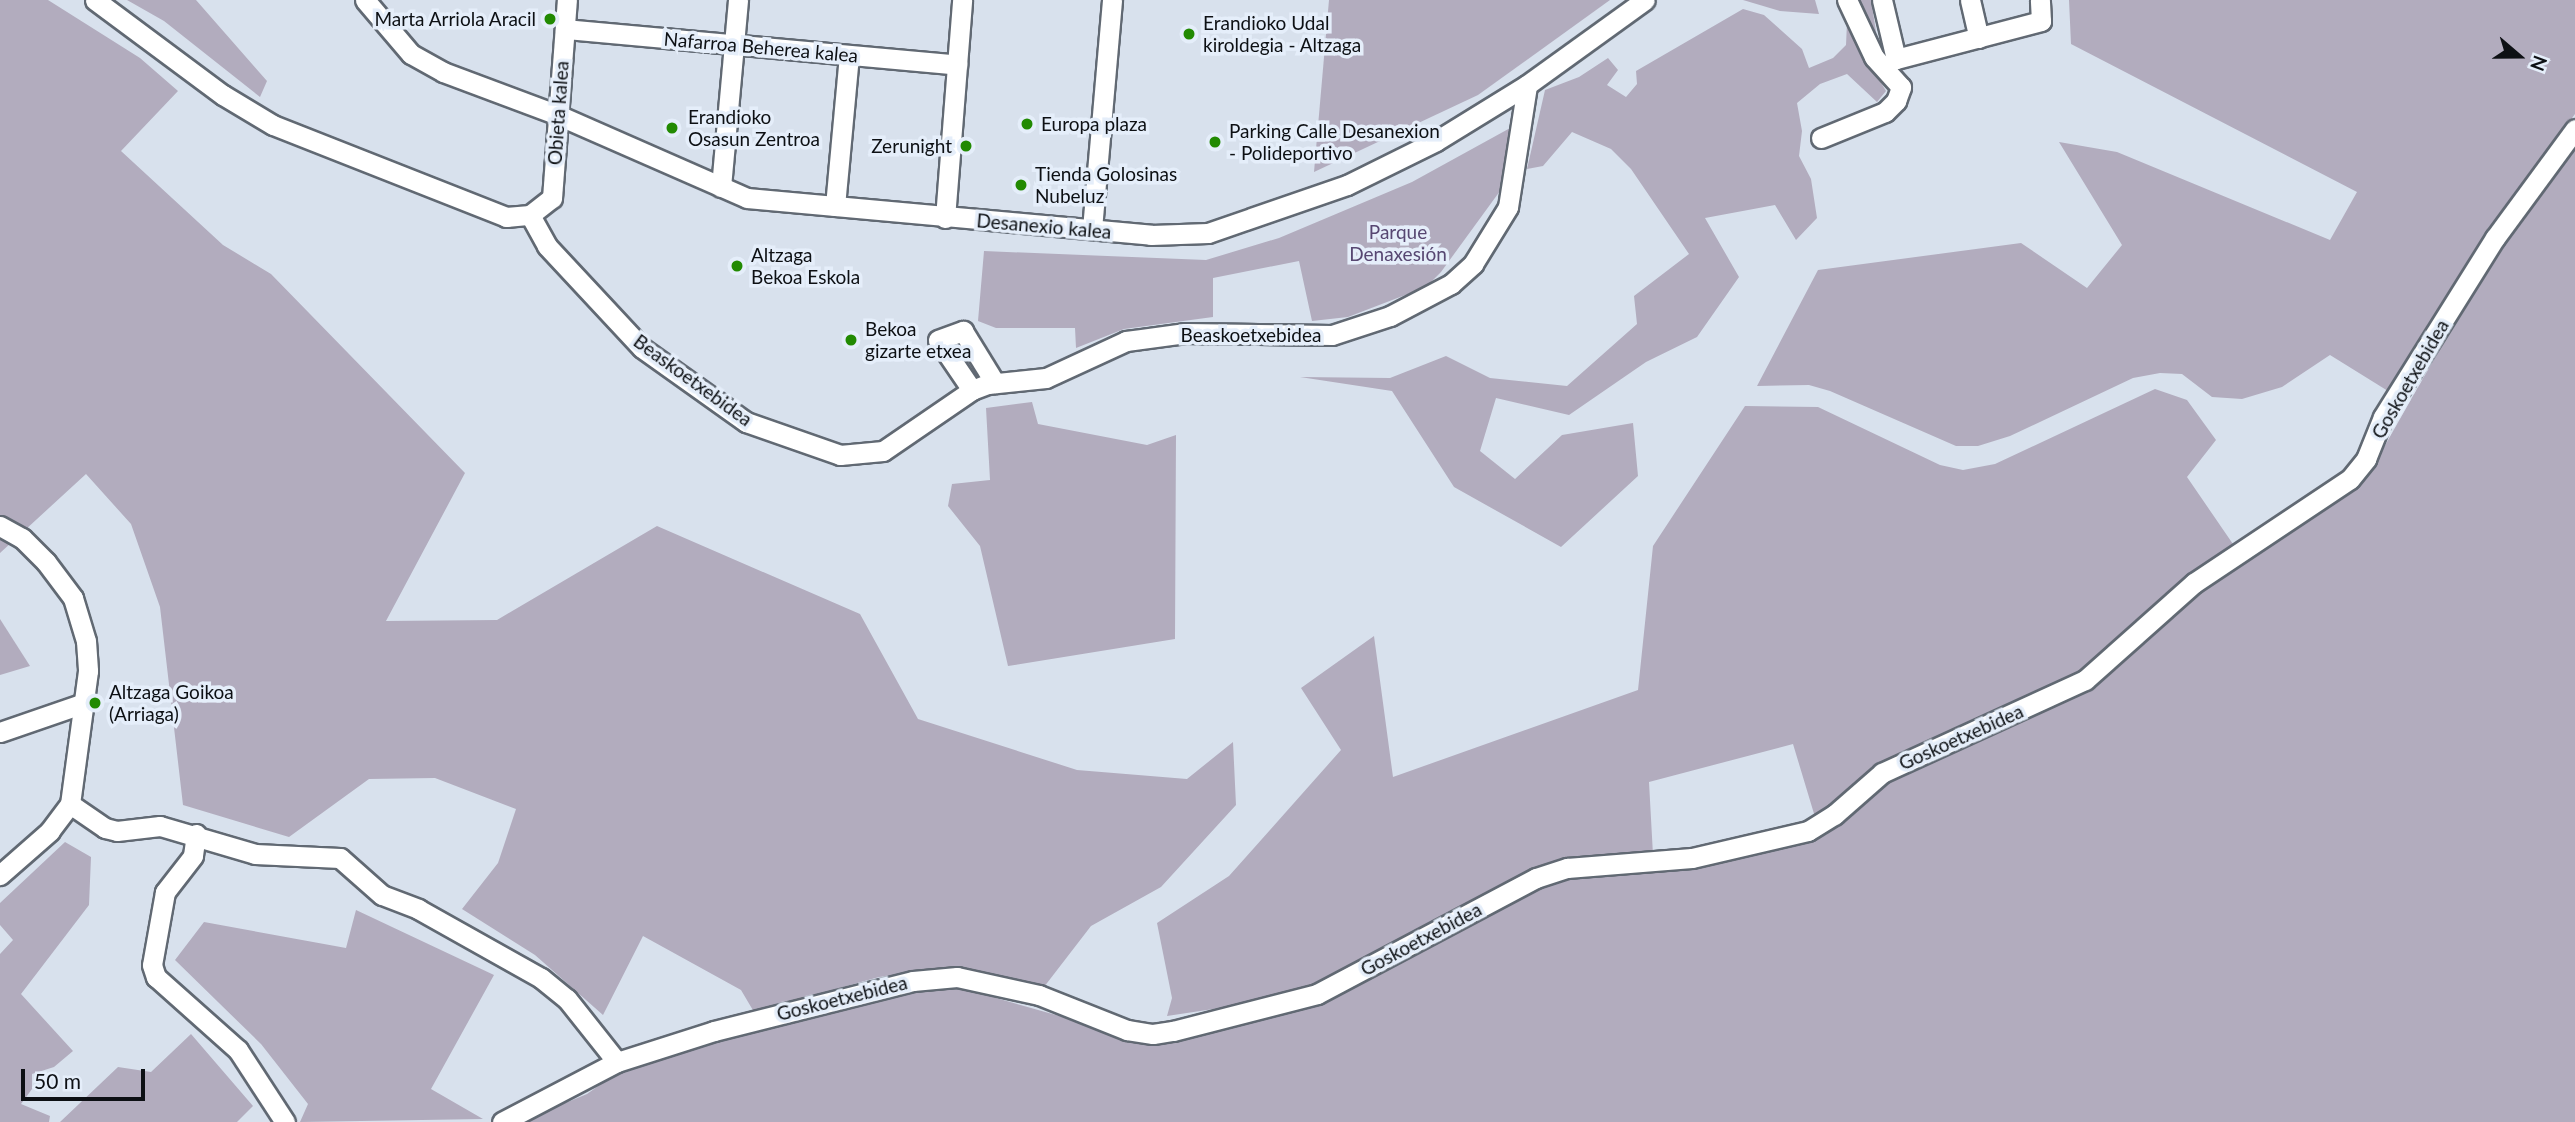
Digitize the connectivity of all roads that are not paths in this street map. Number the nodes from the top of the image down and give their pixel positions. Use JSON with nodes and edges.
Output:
{"nodes":[{"id":1,"x":94,"y":0,"type":"edge"},
{"id":2,"x":365,"y":0,"type":"edge"},
{"id":3,"x":567,"y":0,"type":"edge"},
{"id":4,"x":738,"y":0,"type":"edge"},
{"id":5,"x":962,"y":0,"type":"edge"},
{"id":6,"x":1112,"y":0,"type":"edge"},
{"id":7,"x":1645,"y":0,"type":"edge"},
{"id":8,"x":1847,"y":0,"type":"edge"},
{"id":9,"x":1882,"y":0,"type":"edge"},
{"id":10,"x":1970,"y":0,"type":"edge"},
{"id":11,"x":2040,"y":0,"type":"edge"},
{"id":12,"x":565,"y":29,"type":"junction"},
{"id":13,"x":1979,"y":37,"type":"junction"},
{"id":14,"x":734,"y":45,"type":"junction"},
{"id":15,"x":849,"y":56,"type":"junction"},
{"id":16,"x":957,"y":65,"type":"junction"},
{"id":17,"x":1527,"y":85,"type":"junction"},
{"id":18,"x":558,"y":115,"type":"junction"},
{"id":19,"x":2575,"y":129,"type":"edge"},
{"id":20,"x":1821,"y":138,"type":"dead end"},
{"id":21,"x":721,"y":187,"type":"junction"},
{"id":22,"x":835,"y":206,"type":"junction"},
{"id":23,"x":530,"y":215,"type":"junction"},
{"id":24,"x":945,"y":218,"type":"junction"},
{"id":25,"x":1092,"y":229,"type":"junction"},
{"id":26,"x":995,"y":383,"type":"junction"},
{"id":27,"x":972,"y":390,"type":"junction"},
{"id":28,"x":0,"y":526,"type":"edge"},
{"id":29,"x":84,"y":703,"type":"junction"},
{"id":30,"x":0,"y":732,"type":"edge"},
{"id":31,"x":70,"y":804,"type":"junction"},
{"id":32,"x":196,"y":834,"type":"junction"},
{"id":33,"x":0,"y":875,"type":"edge"},
{"id":34,"x":617,"y":1062,"type":"junction"},
{"id":35,"x":285,"y":1122,"type":"edge"},
{"id":36,"x":502,"y":1122,"type":"edge"}],
"edges":[{"from":1,"to":23,"type":"street"},
{"from":2,"to":18,"type":"street","name":"Desanexio kalea"},
{"from":3,"to":12,"type":"street","name":"Obieta kalea"},
{"from":4,"to":14,"type":"street"},
{"from":5,"to":16,"type":"street"},
{"from":6,"to":25,"type":"street"},
{"from":7,"to":17,"type":"street","name":"Desanexio kalea"},
{"from":8,"to":20,"type":"street"},
{"from":9,"to":13,"type":"street"},
{"from":10,"to":13,"type":"street"},
{"from":11,"to":13,"type":"street"},
{"from":12,"to":14,"type":"street","name":"Nafarroa Beherea kalea"},
{"from":12,"to":18,"type":"street","name":"Obieta kalea"},
{"from":14,"to":15,"type":"street","name":"Nafarroa Beherea kalea"},
{"from":14,"to":21,"type":"street"},
{"from":15,"to":16,"type":"street","name":"Nafarroa Beherea kalea"},
{"from":15,"to":22,"type":"street"},
{"from":16,"to":24,"type":"street"},
{"from":17,"to":25,"type":"street","name":"Desanexio kalea"},
{"from":17,"to":26,"type":"street","name":"Beaskoetxebidea"},
{"from":18,"to":21,"type":"street","name":"Desanexio kalea"},
{"from":18,"to":23,"type":"street","name":"Obieta kalea"},
{"from":19,"to":34,"type":"street","name":"Goskoetxebidea"},
{"from":21,"to":22,"type":"street","name":"Desanexio kalea"},
{"from":22,"to":24,"type":"street","name":"Desanexio kalea"},
{"from":23,"to":27,"type":"street","name":"Beaskoetxebidea"},
{"from":24,"to":25,"type":"street","name":"Desanexio kalea"},
{"from":26,"to":27,"type":"street","name":"Beaskoetxebidea"},
{"from":26,"to":27,"type":"street"},
{"from":28,"to":29,"type":"street"},
{"from":29,"to":30,"type":"street"},
{"from":29,"to":31,"type":"street"},
{"from":31,"to":32,"type":"street"},
{"from":31,"to":33,"type":"street"},
{"from":32,"to":34,"type":"street"},
{"from":32,"to":35,"type":"street"},
{"from":34,"to":36,"type":"street","name":"Goskoetxebidea"}]}
